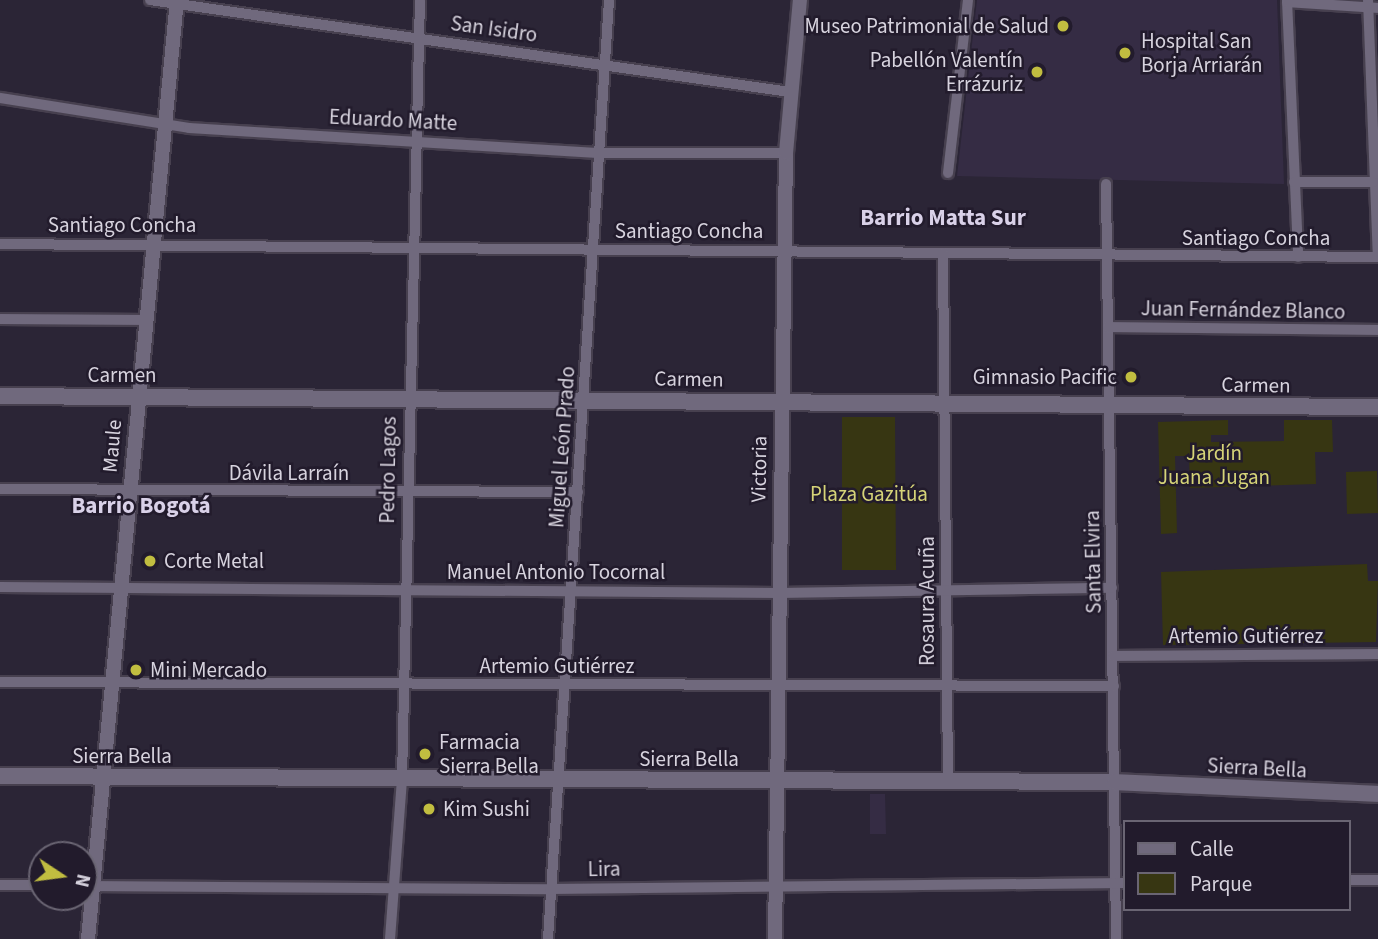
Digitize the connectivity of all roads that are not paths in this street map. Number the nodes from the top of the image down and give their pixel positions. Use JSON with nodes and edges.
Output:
{"nodes":[{"id":1,"x":150,"y":0,"type":"edge"},
{"id":2,"x":420,"y":0,"type":"edge"},
{"id":3,"x":609,"y":0,"type":"edge"},
{"id":4,"x":800,"y":0,"type":"edge"},
{"id":5,"x":968,"y":0,"type":"edge"},
{"id":6,"x":1287,"y":1,"type":"edge"},
{"id":7,"x":177,"y":2,"type":"edge"},
{"id":8,"x":1371,"y":5,"type":"edge"},
{"id":9,"x":418,"y":37,"type":"junction"},
{"id":10,"x":605,"y":64,"type":"junction"},
{"id":11,"x":790,"y":92,"type":"junction"},
{"id":12,"x":0,"y":98,"type":"edge"},
{"id":13,"x":166,"y":122,"type":"junction"},
{"id":14,"x":415,"y":140,"type":"junction"},
{"id":15,"x":601,"y":153,"type":"junction"},
{"id":16,"x":786,"y":153,"type":"junction"},
{"id":17,"x":948,"y":173,"type":"dead end"},
{"id":18,"x":1294,"y":182,"type":"junction"},
{"id":19,"x":1373,"y":182,"type":"junction"},
{"id":20,"x":1106,"y":184,"type":"dead end"},
{"id":21,"x":0,"y":244,"type":"edge"},
{"id":22,"x":153,"y":244,"type":"junction"},
{"id":23,"x":413,"y":247,"type":"junction"},
{"id":24,"x":596,"y":250,"type":"junction"},
{"id":25,"x":784,"y":251,"type":"junction"},
{"id":26,"x":943,"y":253,"type":"junction"},
{"id":27,"x":1378,"y":256,"type":"edge"},
{"id":28,"x":1107,"y":257,"type":"junction"},
{"id":29,"x":1298,"y":257,"type":"junction"},
{"id":30,"x":0,"y":318,"type":"edge"},
{"id":31,"x":145,"y":320,"type":"junction"},
{"id":32,"x":1108,"y":327,"type":"junction"},
{"id":33,"x":1378,"y":330,"type":"edge"},
{"id":34,"x":0,"y":396,"type":"edge"},
{"id":35,"x":138,"y":396,"type":"junction"},
{"id":36,"x":409,"y":397,"type":"junction"},
{"id":37,"x":584,"y":398,"type":"junction"},
{"id":38,"x":780,"y":401,"type":"junction"},
{"id":39,"x":945,"y":402,"type":"junction"},
{"id":40,"x":1109,"y":404,"type":"junction"},
{"id":41,"x":1378,"y":407,"type":"edge"},
{"id":42,"x":0,"y":489,"type":"edge"},
{"id":43,"x":128,"y":492,"type":"junction"},
{"id":44,"x":578,"y":492,"type":"junction"},
{"id":45,"x":407,"y":493,"type":"junction"},
{"id":46,"x":0,"y":587,"type":"edge"},
{"id":47,"x":119,"y":588,"type":"junction"},
{"id":48,"x":1112,"y":588,"type":"junction"},
{"id":49,"x":405,"y":590,"type":"junction"},
{"id":50,"x":946,"y":591,"type":"junction"},
{"id":51,"x":570,"y":592,"type":"junction"},
{"id":52,"x":779,"y":593,"type":"junction"},
{"id":53,"x":1378,"y":654,"type":"edge"},
{"id":54,"x":1113,"y":656,"type":"junction"},
{"id":55,"x":0,"y":682,"type":"edge"},
{"id":56,"x":111,"y":683,"type":"junction"},
{"id":57,"x":404,"y":685,"type":"junction"},
{"id":58,"x":564,"y":686,"type":"junction"},
{"id":59,"x":778,"y":686,"type":"junction"},
{"id":60,"x":947,"y":686,"type":"junction"},
{"id":61,"x":1114,"y":686,"type":"junction"},
{"id":62,"x":0,"y":776,"type":"edge"},
{"id":63,"x":102,"y":777,"type":"junction"},
{"id":64,"x":402,"y":779,"type":"junction"},
{"id":65,"x":777,"y":780,"type":"junction"},
{"id":66,"x":558,"y":781,"type":"junction"},
{"id":67,"x":948,"y":781,"type":"junction"},
{"id":68,"x":1115,"y":782,"type":"junction"},
{"id":69,"x":1378,"y":794,"type":"edge"},
{"id":70,"x":94,"y":841,"type":"edge"},
{"id":71,"x":1350,"y":880,"type":"edge"},
{"id":72,"x":1378,"y":880,"type":"edge"},
{"id":73,"x":1120,"y":883,"type":"edge"},
{"id":74,"x":0,"y":885,"type":"edge"},
{"id":75,"x":28,"y":885,"type":"edge"},
{"id":76,"x":98,"y":886,"type":"edge"},
{"id":77,"x":775,"y":887,"type":"junction"},
{"id":78,"x":394,"y":888,"type":"junction"},
{"id":79,"x":550,"y":889,"type":"junction"},
{"id":80,"x":88,"y":911,"type":"edge"},
{"id":81,"x":88,"y":939,"type":"edge"},
{"id":82,"x":390,"y":939,"type":"edge"},
{"id":83,"x":548,"y":939,"type":"edge"},
{"id":84,"x":775,"y":939,"type":"edge"},
{"id":85,"x":1116,"y":939,"type":"edge"}],
"edges":[{"from":1,"to":7,"type":"street","name":"San Isidro"},
{"from":2,"to":9,"type":"street","name":"Pedro Lagos"},
{"from":3,"to":10,"type":"street","name":"Miguel León Prado"},
{"from":4,"to":11,"type":"street","name":"Victoria"},
{"from":5,"to":17,"type":"street"},
{"from":6,"to":8,"type":"street"},
{"from":6,"to":18,"type":"street"},
{"from":7,"to":9,"type":"street","name":"San Isidro"},
{"from":7,"to":13,"type":"street","name":"Maule"},
{"from":8,"to":19,"type":"street"},
{"from":9,"to":10,"type":"street","name":"San Isidro"},
{"from":9,"to":14,"type":"street","name":"Pedro Lagos"},
{"from":10,"to":11,"type":"street","name":"San Isidro"},
{"from":10,"to":15,"type":"street","name":"Miguel León Prado"},
{"from":11,"to":16,"type":"street","name":"Victoria"},
{"from":12,"to":13,"type":"street","name":"Eduardo Matte"},
{"from":13,"to":14,"type":"street","name":"Eduardo Matte"},
{"from":13,"to":22,"type":"street","name":"Maule"},
{"from":14,"to":15,"type":"street","name":"Eduardo Matte"},
{"from":14,"to":23,"type":"street","name":"Pedro Lagos"},
{"from":15,"to":16,"type":"street","name":"Eduardo Matte"},
{"from":15,"to":24,"type":"street","name":"Miguel León Prado"},
{"from":16,"to":25,"type":"street","name":"Victoria"},
{"from":18,"to":19,"type":"street"},
{"from":18,"to":29,"type":"street"},
{"from":19,"to":27,"type":"street"},
{"from":20,"to":28,"type":"street","name":"Santa Elvira"},
{"from":21,"to":22,"type":"street","name":"Santiago Concha"},
{"from":22,"to":23,"type":"street","name":"Santiago Concha"},
{"from":22,"to":31,"type":"street","name":"Maule"},
{"from":23,"to":24,"type":"street","name":"Santiago Concha"},
{"from":23,"to":36,"type":"street","name":"Pedro Lagos"},
{"from":24,"to":25,"type":"street","name":"Santiago Concha"},
{"from":24,"to":37,"type":"street","name":"Miguel León Prado"},
{"from":25,"to":26,"type":"street","name":"Santiago Concha"},
{"from":25,"to":38,"type":"street","name":"Victoria"},
{"from":26,"to":28,"type":"street","name":"Santiago Concha"},
{"from":26,"to":39,"type":"street","name":"Rosaura Acuña"},
{"from":27,"to":29,"type":"street","name":"Santiago Concha"},
{"from":28,"to":29,"type":"street","name":"Santiago Concha"},
{"from":28,"to":32,"type":"street","name":"Santa Elvira"},
{"from":30,"to":31,"type":"street"},
{"from":31,"to":35,"type":"street","name":"Maule"},
{"from":32,"to":33,"type":"street","name":"Juan Fernández Blanco"},
{"from":32,"to":40,"type":"street","name":"Santa Elvira"},
{"from":34,"to":35,"type":"main road","name":"Carmen"},
{"from":35,"to":36,"type":"main road","name":"Carmen"},
{"from":35,"to":43,"type":"street","name":"Maule"},
{"from":36,"to":37,"type":"main road","name":"Carmen"},
{"from":36,"to":45,"type":"street","name":"Pedro Lagos"},
{"from":37,"to":38,"type":"main road","name":"Carmen"},
{"from":37,"to":44,"type":"street","name":"Miguel León Prado"},
{"from":38,"to":39,"type":"main road","name":"Carmen"},
{"from":38,"to":52,"type":"street","name":"Victoria"},
{"from":39,"to":40,"type":"main road","name":"Carmen"},
{"from":39,"to":50,"type":"street","name":"Rosaura Acuña"},
{"from":40,"to":41,"type":"main road","name":"Carmen"},
{"from":40,"to":48,"type":"street","name":"Santa Elvira"},
{"from":42,"to":43,"type":"street","name":"Dávila Larraín"},
{"from":43,"to":45,"type":"street","name":"Dávila Larraín"},
{"from":43,"to":47,"type":"street","name":"Maule"},
{"from":44,"to":45,"type":"street","name":"Dávila Larraín"},
{"from":44,"to":51,"type":"street","name":"Miguel León Prado"},
{"from":45,"to":49,"type":"street","name":"Pedro Lagos"},
{"from":46,"to":47,"type":"street","name":"Manuel Antonio Tocornal"},
{"from":47,"to":49,"type":"street","name":"Manuel Antonio Tocornal"},
{"from":47,"to":56,"type":"street","name":"Maule"},
{"from":48,"to":50,"type":"street","name":"Manuel Antonio Tocornal"},
{"from":48,"to":54,"type":"street","name":"Santa Elvira"},
{"from":49,"to":51,"type":"street","name":"Manuel Antonio Tocornal"},
{"from":49,"to":57,"type":"street","name":"Pedro Lagos"},
{"from":50,"to":52,"type":"street","name":"Manuel Antonio Tocornal"},
{"from":50,"to":60,"type":"street","name":"Rosaura Acuña"},
{"from":51,"to":52,"type":"street","name":"Manuel Antonio Tocornal"},
{"from":51,"to":58,"type":"street","name":"Miguel León Prado"},
{"from":52,"to":59,"type":"street","name":"Victoria"},
{"from":53,"to":54,"type":"street","name":"Artemio Gutiérrez"},
{"from":54,"to":61,"type":"street","name":"Santa Elvira"},
{"from":55,"to":56,"type":"street","name":"Artemio Gutiérrez"},
{"from":56,"to":57,"type":"street","name":"Artemio Gutiérrez"},
{"from":56,"to":63,"type":"street","name":"Maule"},
{"from":57,"to":58,"type":"street","name":"Artemio Gutiérrez"},
{"from":57,"to":64,"type":"street","name":"Pedro Lagos"},
{"from":58,"to":59,"type":"street","name":"Artemio Gutiérrez"},
{"from":58,"to":66,"type":"street","name":"Miguel León Prado"},
{"from":59,"to":60,"type":"street","name":"Artemio Gutiérrez"},
{"from":59,"to":65,"type":"street","name":"Victoria"},
{"from":60,"to":61,"type":"street","name":"Artemio Gutiérrez"},
{"from":60,"to":67,"type":"street","name":"Rosaura Acuña"},
{"from":61,"to":68,"type":"street","name":"Santa Elvira"},
{"from":62,"to":63,"type":"main road","name":"Sierra Bella"},
{"from":63,"to":64,"type":"main road","name":"Sierra Bella"},
{"from":63,"to":70,"type":"street","name":"Maule"},
{"from":64,"to":66,"type":"main road","name":"Sierra Bella"},
{"from":64,"to":78,"type":"street","name":"Pedro Lagos"},
{"from":65,"to":66,"type":"main road","name":"Sierra Bella"},
{"from":65,"to":67,"type":"main road","name":"Sierra Bella"},
{"from":65,"to":77,"type":"street","name":"Victoria"},
{"from":66,"to":79,"type":"street","name":"Miguel León Prado"},
{"from":67,"to":68,"type":"main road","name":"Sierra Bella"},
{"from":68,"to":69,"type":"main road","name":"Sierra Bella"},
{"from":68,"to":73,"type":"street","name":"Santa Elvira"},
{"from":71,"to":72,"type":"street"},
{"from":73,"to":77,"type":"street","name":"Lira"},
{"from":73,"to":85,"type":"street","name":"Santa Elvira"},
{"from":74,"to":75,"type":"street"},
{"from":76,"to":78,"type":"street","name":"Lira"},
{"from":77,"to":79,"type":"street","name":"Lira"},
{"from":77,"to":84,"type":"street","name":"Victoria"},
{"from":78,"to":79,"type":"street","name":"Lira"},
{"from":78,"to":82,"type":"street","name":"Pedro Lagos"},
{"from":79,"to":83,"type":"street","name":"Miguel León Prado"},
{"from":80,"to":81,"type":"street","name":"Maule"}]}
